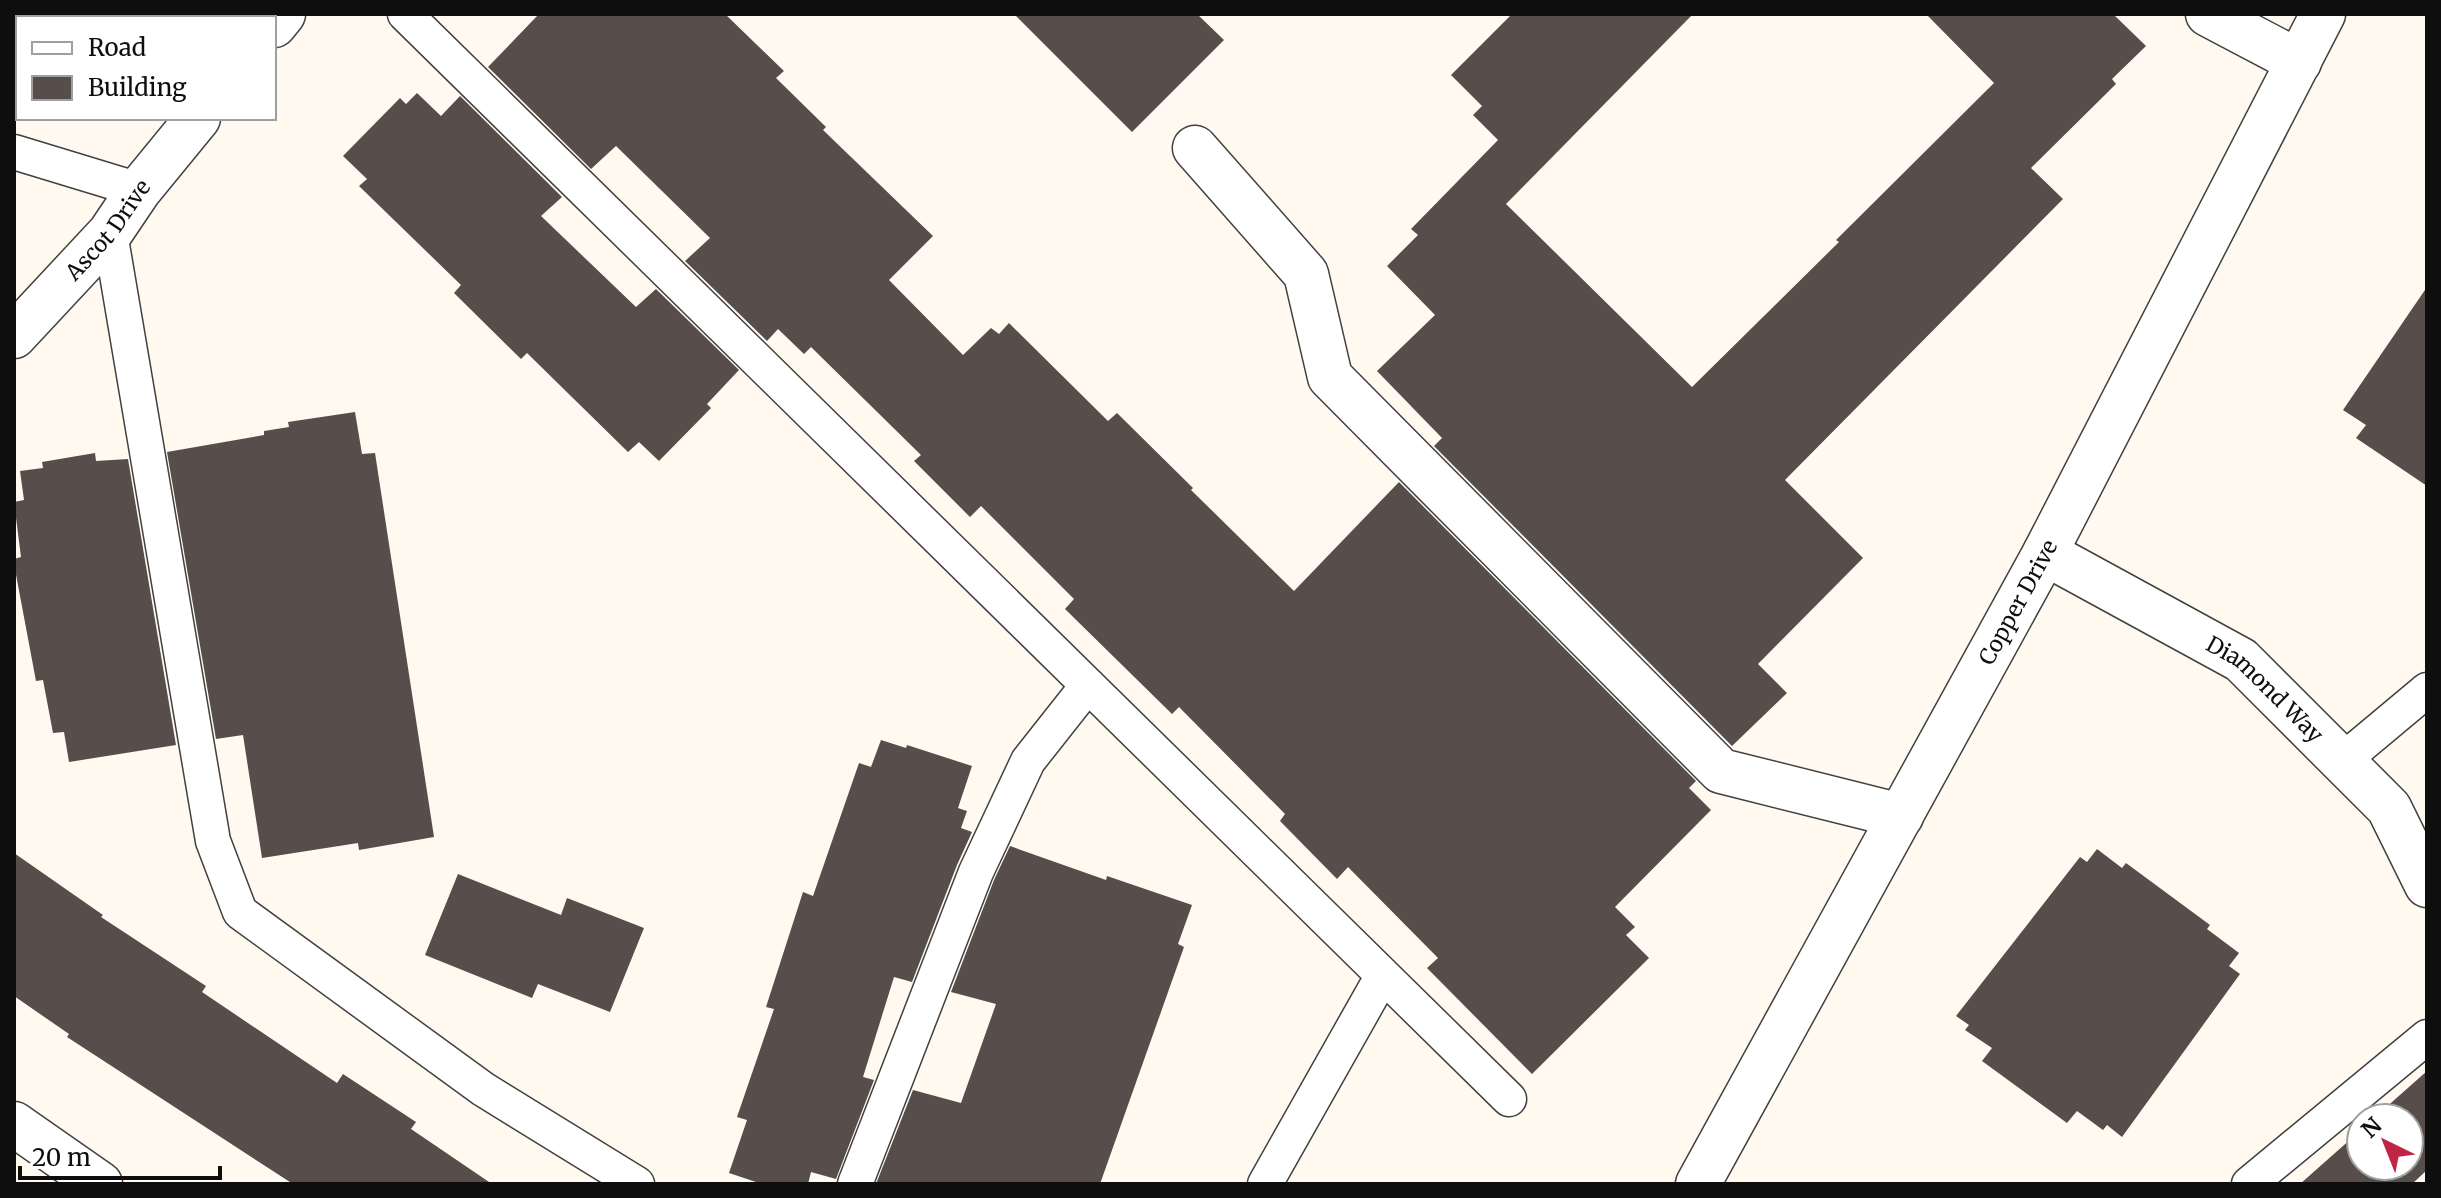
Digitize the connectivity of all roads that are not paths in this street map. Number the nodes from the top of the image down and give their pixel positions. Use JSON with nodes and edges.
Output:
{"nodes":[{"id":1,"x":405,"y":14,"type":"edge"},
{"id":2,"x":2208,"y":14,"type":"edge"},
{"id":3,"x":2323,"y":14,"type":"edge"},
{"id":4,"x":2299,"y":62,"type":"junction"},
{"id":5,"x":196,"y":120,"type":"edge"},
{"id":6,"x":1195,"y":148,"type":"dead end"},
{"id":7,"x":14,"y":152,"type":"edge"},
{"id":8,"x":139,"y":190,"type":"junction"},
{"id":9,"x":110,"y":233,"type":"junction"},
{"id":10,"x":14,"y":336,"type":"edge"},
{"id":11,"x":2045,"y":553,"type":"junction"},
{"id":12,"x":1088,"y":685,"type":"junction"},
{"id":13,"x":2427,"y":690,"type":"edge"},
{"id":14,"x":2342,"y":761,"type":"junction"},
{"id":15,"x":1901,"y":816,"type":"junction"},
{"id":16,"x":2427,"y":885,"type":"edge"},
{"id":17,"x":1383,"y":975,"type":"junction"},
{"id":18,"x":2427,"y":1037,"type":"edge"},
{"id":19,"x":1509,"y":1099,"type":"dead end"},
{"id":20,"x":14,"y":1124,"type":"edge"},
{"id":21,"x":100,"y":1184,"type":"edge"},
{"id":22,"x":637,"y":1184,"type":"edge"},
{"id":23,"x":855,"y":1184,"type":"edge"},
{"id":24,"x":1265,"y":1184,"type":"edge"},
{"id":25,"x":1698,"y":1184,"type":"edge"},
{"id":26,"x":2249,"y":1184,"type":"edge"}],
"edges":[{"from":1,"to":12,"type":"lane"},
{"from":2,"to":4,"type":"street"},
{"from":3,"to":4,"type":"street","name":"Copper Drive"},
{"from":4,"to":11,"type":"street","name":"Copper Drive"},
{"from":5,"to":8,"type":"street","name":"Ascot Drive"},
{"from":6,"to":15,"type":"street"},
{"from":7,"to":8,"type":"lane"},
{"from":8,"to":9,"type":"street","name":"Ascot Drive"},
{"from":9,"to":10,"type":"street","name":"Ascot Drive"},
{"from":9,"to":22,"type":"lane"},
{"from":11,"to":14,"type":"street","name":"Diamond Way"},
{"from":11,"to":15,"type":"street","name":"Copper Drive"},
{"from":12,"to":17,"type":"lane"},
{"from":12,"to":23,"type":"lane"},
{"from":13,"to":14,"type":"lane"},
{"from":14,"to":16,"type":"street","name":"Diamond Way"},
{"from":15,"to":25,"type":"street","name":"Copper Drive"},
{"from":17,"to":19,"type":"lane"},
{"from":17,"to":24,"type":"lane"},
{"from":18,"to":26,"type":"lane"},
{"from":20,"to":21,"type":"street"}]}
